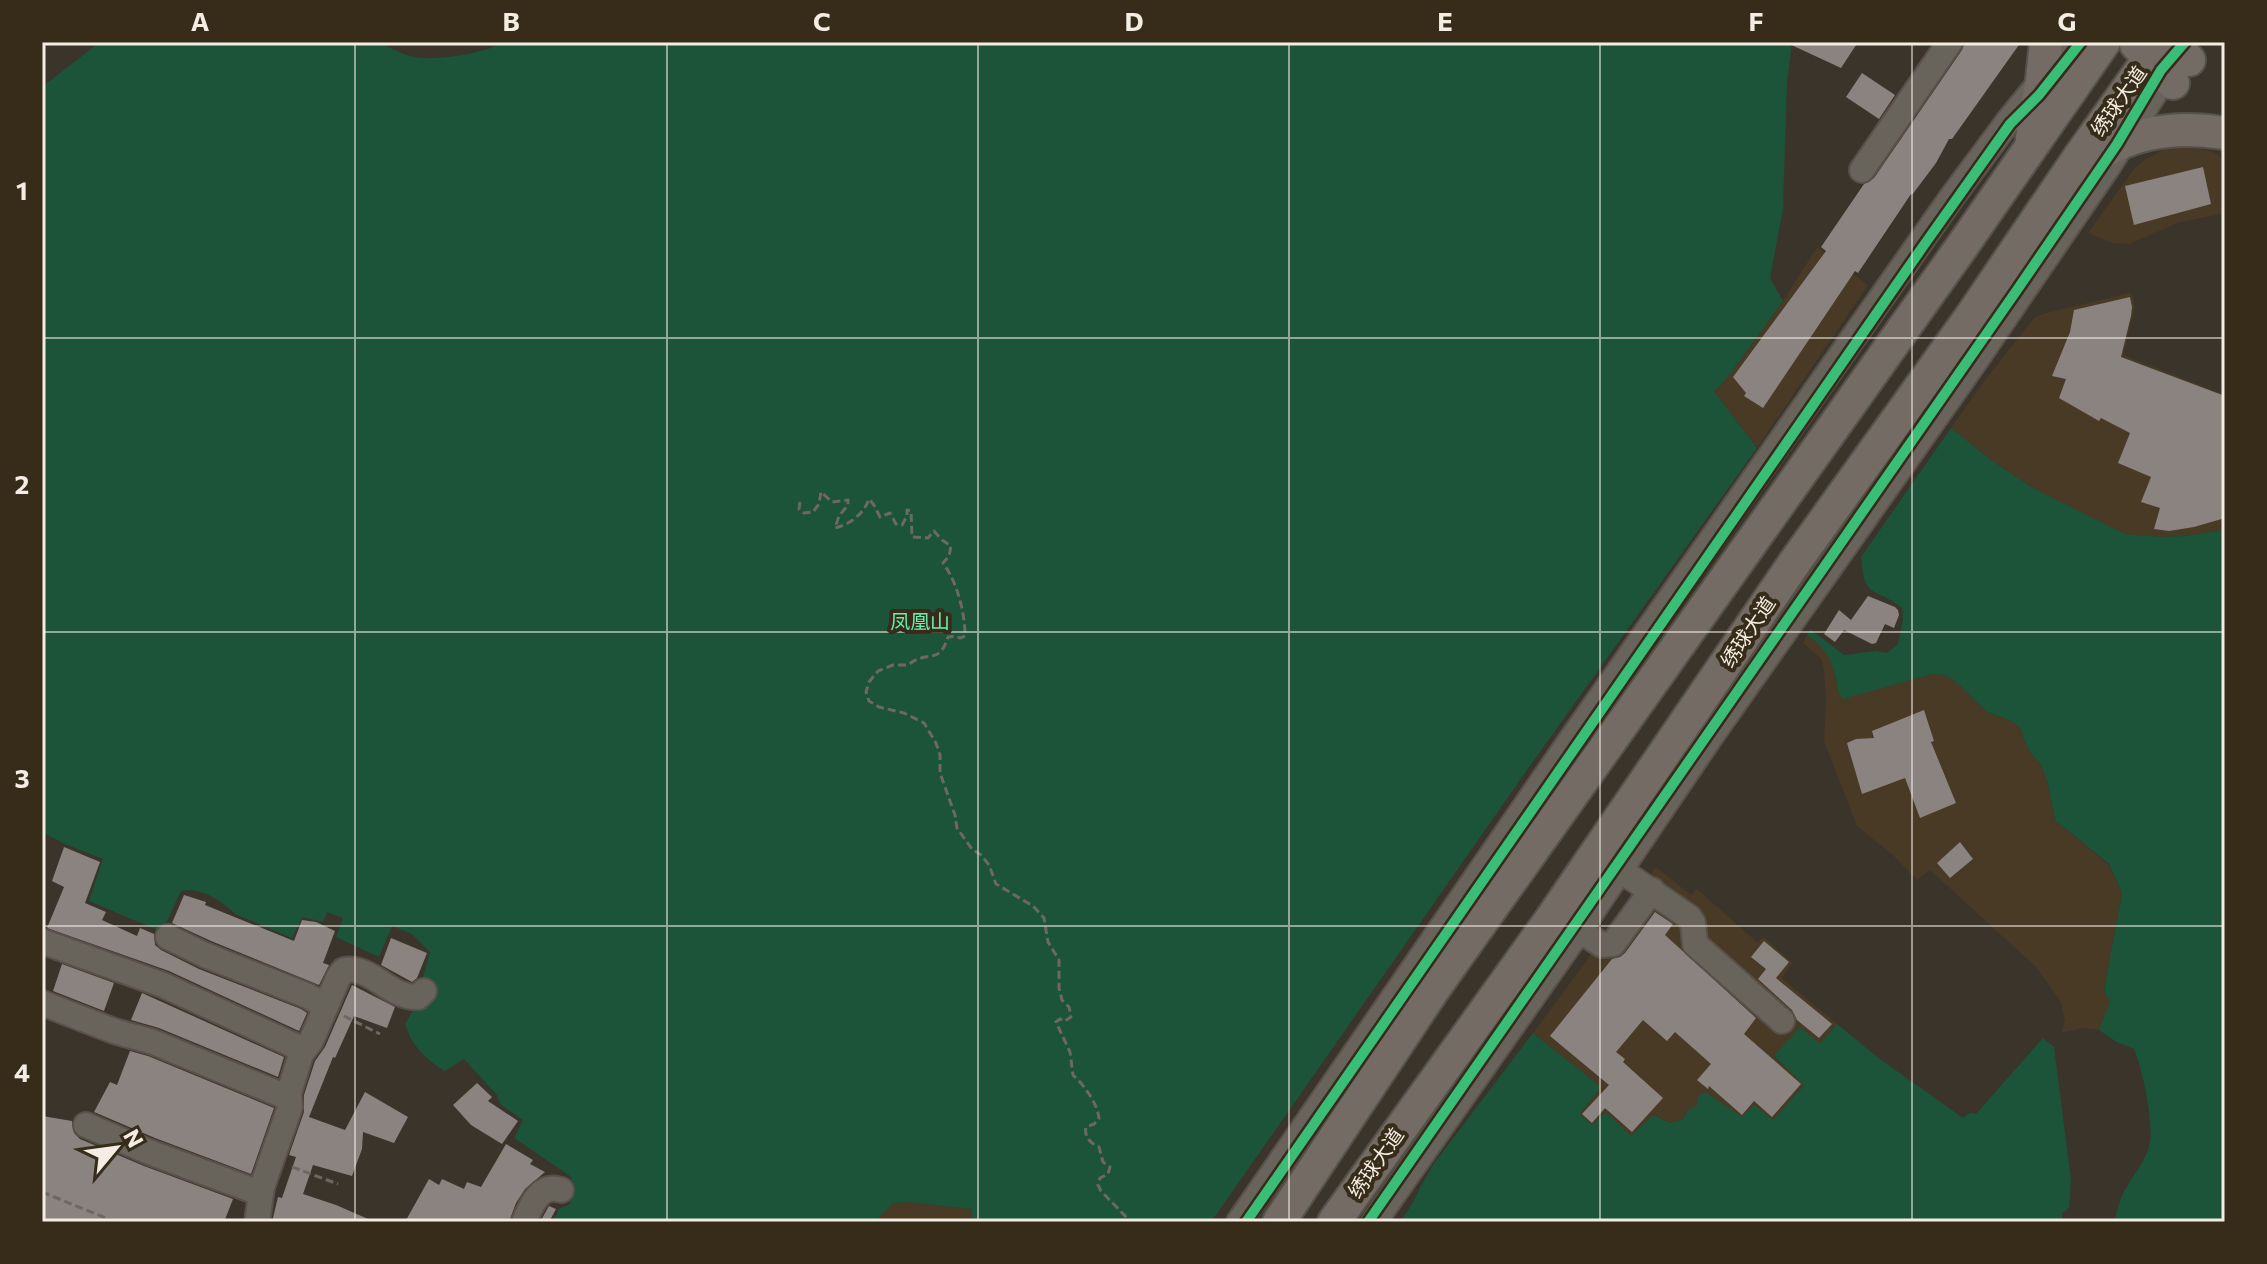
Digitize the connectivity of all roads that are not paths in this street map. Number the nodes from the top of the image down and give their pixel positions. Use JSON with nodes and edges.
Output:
{"nodes":[{"id":1,"x":1950,"y":42,"type":"edge"},
{"id":2,"x":2046,"y":42,"type":"edge"},
{"id":3,"x":2073,"y":42,"type":"edge"},
{"id":4,"x":2104,"y":42,"type":"edge"},
{"id":5,"x":2169,"y":55,"type":"edge"},
{"id":6,"x":2042,"y":80,"type":"junction"},
{"id":7,"x":2224,"y":133,"type":"edge"},
{"id":8,"x":2125,"y":140,"type":"junction"},
{"id":9,"x":2028,"y":150,"type":"junction"},
{"id":10,"x":1862,"y":170,"type":"dead end"},
{"id":11,"x":2065,"y":179,"type":"junction"},
{"id":12,"x":1919,"y":245,"type":"junction"},
{"id":13,"x":1963,"y":245,"type":"junction"},
{"id":14,"x":2008,"y":288,"type":"junction"},
{"id":15,"x":1843,"y":414,"type":"junction"},
{"id":16,"x":1878,"y":446,"type":"junction"},
{"id":17,"x":1689,"y":744,"type":"junction"},
{"id":18,"x":1618,"y":857,"type":"junction"},
{"id":19,"x":1652,"y":890,"type":"junction"},
{"id":20,"x":1573,"y":922,"type":"junction"},
{"id":21,"x":168,"y":937,"type":"dead end"},
{"id":22,"x":44,"y":942,"type":"edge"},
{"id":23,"x":1530,"y":975,"type":"junction"},
{"id":24,"x":1433,"y":990,"type":"junction"},
{"id":25,"x":424,"y":991,"type":"dead end"},
{"id":26,"x":42,"y":1003,"type":"edge"},
{"id":27,"x":326,"y":1007,"type":"junction"},
{"id":28,"x":1379,"y":1019,"type":"junction"},
{"id":29,"x":1782,"y":1021,"type":"dead end"},
{"id":30,"x":1395,"y":1046,"type":"junction"},
{"id":31,"x":304,"y":1050,"type":"junction"},
{"id":32,"x":1437,"y":1077,"type":"junction"},
{"id":33,"x":289,"y":1098,"type":"junction"},
{"id":34,"x":86,"y":1125,"type":"dead end"},
{"id":35,"x":561,"y":1190,"type":"dead end"},
{"id":36,"x":260,"y":1193,"type":"junction"},
{"id":37,"x":257,"y":1222,"type":"edge"},
{"id":38,"x":524,"y":1222,"type":"edge"},
{"id":39,"x":1239,"y":1222,"type":"edge"},
{"id":40,"x":1279,"y":1222,"type":"edge"},
{"id":41,"x":1334,"y":1222,"type":"edge"},
{"id":42,"x":1374,"y":1222,"type":"edge"}],
"edges":[{"from":1,"to":10,"type":"street"},
{"from":2,"to":6,"type":"main road"},
{"from":3,"to":6,"type":"street"},
{"from":4,"to":9,"type":"main road"},
{"from":5,"to":8,"type":"street"},
{"from":5,"to":11,"type":"main road","name":"绣球大道"},
{"from":6,"to":9,"type":"main road"},
{"from":6,"to":12,"type":"street"},
{"from":7,"to":8,"type":"main road"},
{"from":8,"to":11,"type":"main road"},
{"from":8,"to":14,"type":"street"},
{"from":9,"to":13,"type":"main road"},
{"from":11,"to":14,"type":"main road","name":"绣球大道"},
{"from":12,"to":13,"type":"street"},
{"from":12,"to":28,"type":"street"},
{"from":13,"to":15,"type":"main road"},
{"from":14,"to":16,"type":"main road","name":"绣球大道"},
{"from":14,"to":17,"type":"street"},
{"from":15,"to":16,"type":"main road"},
{"from":15,"to":24,"type":"main road"},
{"from":16,"to":17,"type":"main road","name":"绣球大道"},
{"from":17,"to":18,"type":"main road","name":"绣球大道"},
{"from":18,"to":19,"type":"street"},
{"from":18,"to":20,"type":"main road","name":"绣球大道"},
{"from":19,"to":20,"type":"street"},
{"from":19,"to":29,"type":"street"},
{"from":20,"to":23,"type":"main road","name":"绣球大道"},
{"from":21,"to":27,"type":"street"},
{"from":22,"to":31,"type":"street"},
{"from":23,"to":32,"type":"main road","name":"绣球大道"},
{"from":23,"to":42,"type":"street"},
{"from":24,"to":28,"type":"street"},
{"from":24,"to":30,"type":"main road"},
{"from":25,"to":27,"type":"street"},
{"from":26,"to":33,"type":"street"},
{"from":27,"to":31,"type":"street"},
{"from":28,"to":39,"type":"street"},
{"from":30,"to":32,"type":"main road"},
{"from":30,"to":40,"type":"main road"},
{"from":31,"to":33,"type":"street"},
{"from":32,"to":41,"type":"main road","name":"绣球大道"},
{"from":33,"to":36,"type":"street"},
{"from":34,"to":36,"type":"street"},
{"from":35,"to":38,"type":"street"},
{"from":36,"to":37,"type":"street"}]}
